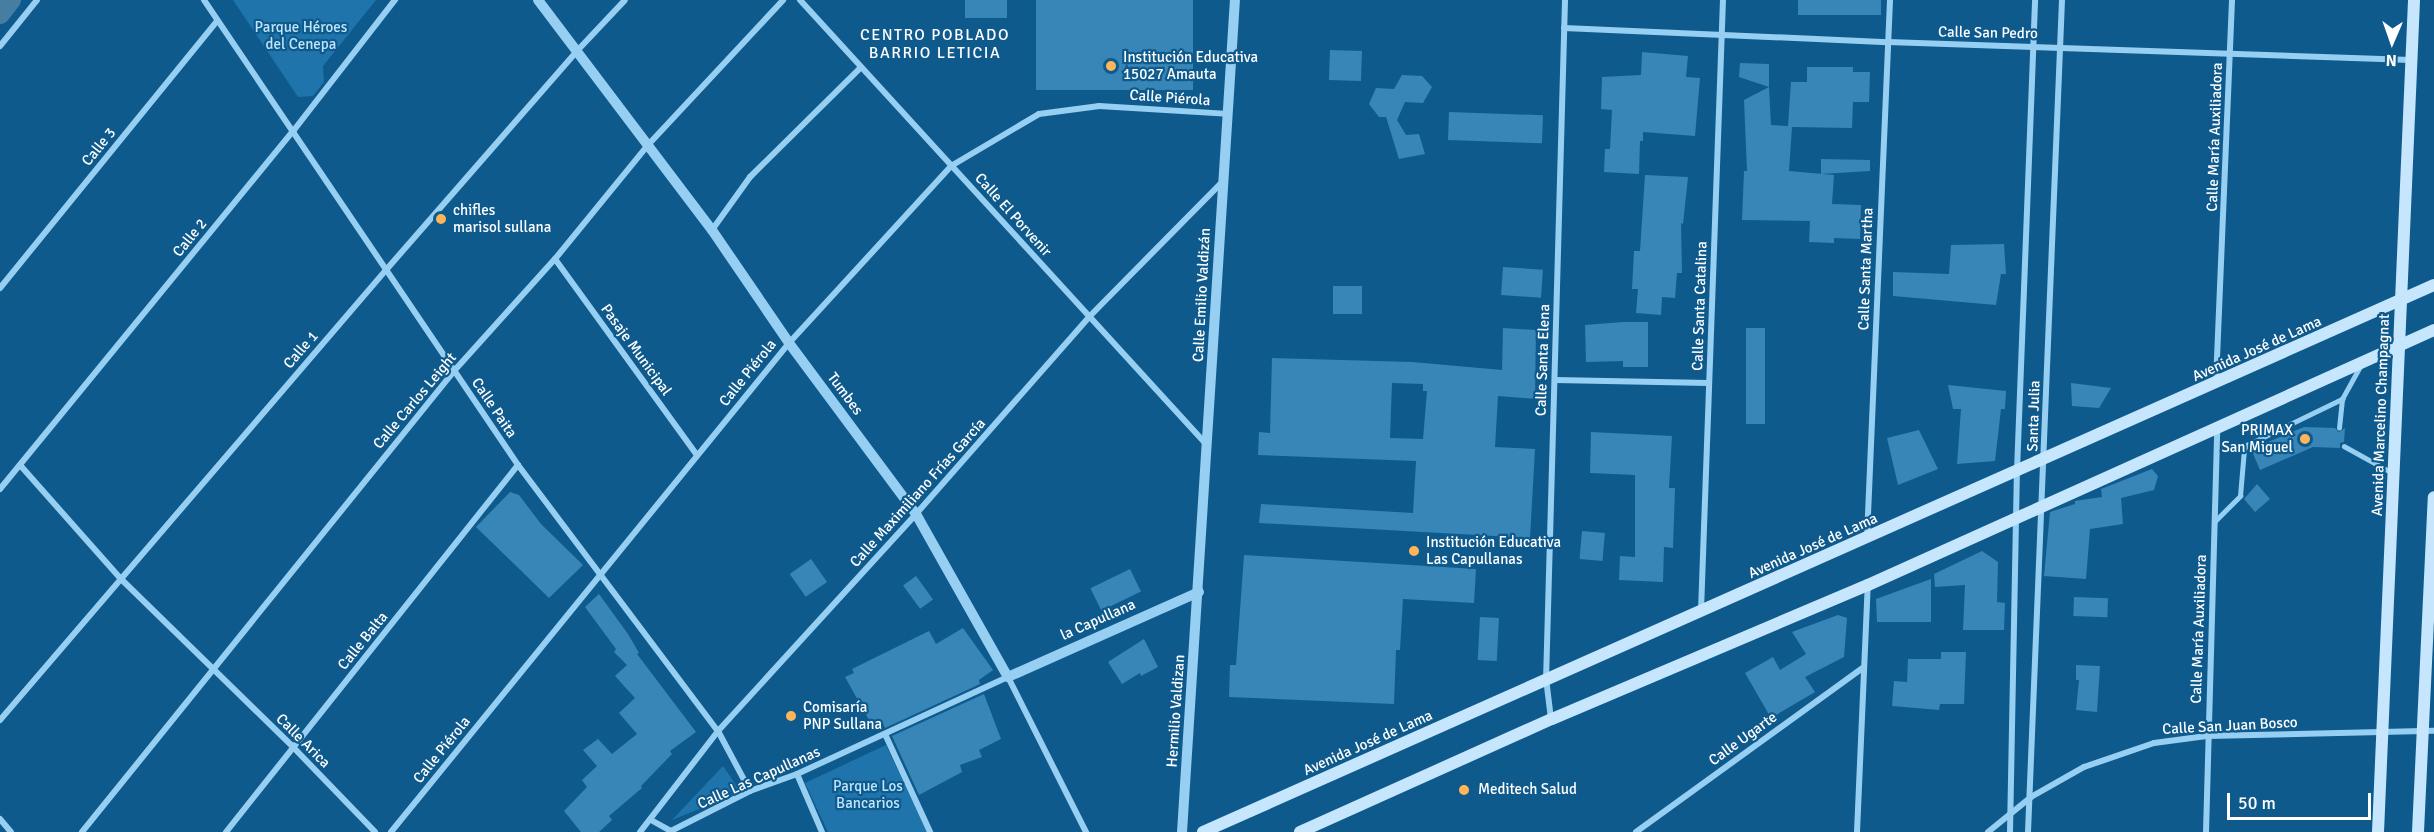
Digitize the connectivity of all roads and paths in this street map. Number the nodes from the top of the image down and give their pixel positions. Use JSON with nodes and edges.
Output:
{"nodes":[{"id":1,"x":37,"y":0,"type":"edge"},
{"id":2,"x":204,"y":0,"type":"edge"},
{"id":3,"x":395,"y":0,"type":"edge"},
{"id":4,"x":538,"y":0,"type":"edge"},
{"id":5,"x":625,"y":0,"type":"edge"},
{"id":6,"x":783,"y":0,"type":"edge"},
{"id":7,"x":800,"y":0,"type":"edge"},
{"id":8,"x":1235,"y":0,"type":"edge"},
{"id":9,"x":1565,"y":0,"type":"edge"},
{"id":10,"x":1723,"y":0,"type":"edge"},
{"id":11,"x":1890,"y":0,"type":"edge"},
{"id":12,"x":2035,"y":0,"type":"edge"},
{"id":13,"x":2062,"y":0,"type":"edge"},
{"id":14,"x":2232,"y":0,"type":"edge"},
{"id":15,"x":2414,"y":0,"type":"edge"},
{"id":16,"x":217,"y":21,"type":"junction"},
{"id":17,"x":1563,"y":28,"type":"junction"},
{"id":18,"x":1722,"y":34,"type":"junction"},
{"id":19,"x":1888,"y":42,"type":"junction"},
{"id":20,"x":0,"y":46,"type":"edge"},
{"id":21,"x":2033,"y":46,"type":"junction"},
{"id":22,"x":2060,"y":47,"type":"junction"},
{"id":23,"x":576,"y":52,"type":"junction"},
{"id":24,"x":2230,"y":52,"type":"junction"},
{"id":25,"x":2411,"y":60,"type":"junction"},
{"id":26,"x":861,"y":67,"type":"junction"},
{"id":27,"x":1228,"y":114,"type":"junction"},
{"id":28,"x":294,"y":130,"type":"junction"},
{"id":29,"x":648,"y":145,"type":"junction"},
{"id":30,"x":951,"y":166,"type":"junction"},
{"id":31,"x":1224,"y":179,"type":"junction"},
{"id":32,"x":712,"y":230,"type":"junction"},
{"id":33,"x":555,"y":259,"type":"junction"},
{"id":34,"x":386,"y":270,"type":"junction"},
{"id":35,"x":2434,"y":285,"type":"edge"},
{"id":36,"x":0,"y":288,"type":"edge"},
{"id":37,"x":2401,"y":301,"type":"junction"},
{"id":38,"x":1089,"y":317,"type":"junction"},
{"id":39,"x":2434,"y":330,"type":"edge"},
{"id":40,"x":789,"y":343,"type":"junction"},
{"id":41,"x":2399,"y":346,"type":"junction"},
{"id":42,"x":2362,"y":363,"type":"junction"},
{"id":43,"x":454,"y":371,"type":"junction"},
{"id":44,"x":1555,"y":380,"type":"junction"},
{"id":45,"x":1709,"y":383,"type":"junction"},
{"id":46,"x":2216,"y":383,"type":"junction"},
{"id":47,"x":2342,"y":399,"type":"junction"},
{"id":48,"x":2217,"y":428,"type":"junction"},
{"id":49,"x":2339,"y":428,"type":"dead end"},
{"id":50,"x":2344,"y":446,"type":"dead end"},
{"id":51,"x":1208,"y":447,"type":"junction"},
{"id":52,"x":697,"y":455,"type":"junction"},
{"id":53,"x":2044,"y":459,"type":"junction"},
{"id":54,"x":20,"y":465,"type":"junction"},
{"id":55,"x":518,"y":465,"type":"junction"},
{"id":56,"x":2018,"y":471,"type":"junction"},
{"id":57,"x":2394,"y":473,"type":"junction"},
{"id":58,"x":0,"y":489,"type":"edge"},
{"id":59,"x":2434,"y":497,"type":"edge"},
{"id":60,"x":2043,"y":505,"type":"junction"},
{"id":61,"x":916,"y":514,"type":"junction"},
{"id":62,"x":2016,"y":516,"type":"junction"},
{"id":63,"x":2214,"y":522,"type":"junction"},
{"id":64,"x":1867,"y":538,"type":"junction"},
{"id":65,"x":601,"y":572,"type":"junction"},
{"id":66,"x":120,"y":578,"type":"junction"},
{"id":67,"x":1868,"y":585,"type":"junction"},
{"id":68,"x":1199,"y":592,"type":"junction"},
{"id":69,"x":1701,"y":612,"type":"junction"},
{"id":70,"x":1864,"y":667,"type":"junction"},
{"id":71,"x":212,"y":668,"type":"junction"},
{"id":72,"x":1008,"y":677,"type":"junction"},
{"id":73,"x":1546,"y":681,"type":"junction"},
{"id":74,"x":1552,"y":719,"type":"junction"},
{"id":75,"x":0,"y":720,"type":"edge"},
{"id":76,"x":2429,"y":730,"type":"edge"},
{"id":77,"x":718,"y":731,"type":"junction"},
{"id":78,"x":2383,"y":731,"type":"junction"},
{"id":79,"x":885,"y":734,"type":"junction"},
{"id":80,"x":2207,"y":736,"type":"junction"},
{"id":81,"x":293,"y":747,"type":"junction"},
{"id":82,"x":797,"y":774,"type":"junction"},
{"id":83,"x":750,"y":791,"type":"junction"},
{"id":84,"x":2031,"y":797,"type":"junction"},
{"id":85,"x":2011,"y":815,"type":"junction"},
{"id":86,"x":0,"y":819,"type":"edge"},
{"id":87,"x":651,"y":820,"type":"junction"},
{"id":88,"x":1645,"y":829,"type":"edge"},
{"id":89,"x":11,"y":832,"type":"edge"},
{"id":90,"x":82,"y":832,"type":"edge"},
{"id":91,"x":226,"y":832,"type":"edge"},
{"id":92,"x":375,"y":832,"type":"edge"},
{"id":93,"x":392,"y":832,"type":"edge"},
{"id":94,"x":640,"y":832,"type":"edge"},
{"id":95,"x":822,"y":832,"type":"edge"},
{"id":96,"x":930,"y":832,"type":"edge"},
{"id":97,"x":1086,"y":832,"type":"edge"},
{"id":98,"x":1182,"y":832,"type":"edge"},
{"id":99,"x":1203,"y":832,"type":"edge"},
{"id":100,"x":1300,"y":832,"type":"edge"},
{"id":101,"x":1636,"y":832,"type":"edge"},
{"id":102,"x":1857,"y":832,"type":"edge"},
{"id":103,"x":1988,"y":832,"type":"edge"},
{"id":104,"x":2010,"y":832,"type":"edge"},
{"id":105,"x":2028,"y":832,"type":"edge"},
{"id":106,"x":2206,"y":832,"type":"edge"},
{"id":107,"x":2378,"y":832,"type":"edge"},
{"id":108,"x":2418,"y":832,"type":"edge"}],
"edges":[{"from":1,"to":20,"type":"street"},
{"from":2,"to":16,"type":"street","name":"Calle Paita"},
{"from":3,"to":28,"type":"street","name":"Calle 2"},
{"from":4,"to":23,"type":"street","name":"Tumbes"},
{"from":5,"to":23,"type":"street","name":"Calle 1"},
{"from":6,"to":29,"type":"street","name":"Calle Carlos Leight"},
{"from":7,"to":26,"type":"street","name":"Calle El Porvenir"},
{"from":8,"to":27,"type":"street","name":"Calle Emilio Valdizán"},
{"from":9,"to":17,"type":"street","name":"Calle Santa Elena"},
{"from":10,"to":18,"type":"street","name":"Calle Santa Catalina"},
{"from":11,"to":19,"type":"street","name":"Calle Santa Martha"},
{"from":12,"to":21,"type":"street","name":"Santa Julia"},
{"from":13,"to":22,"type":"street","name":"Santa Julia"},
{"from":14,"to":24,"type":"street","name":"Calle María Auxiliadora"},
{"from":15,"to":25,"type":"main road","name":"Avenida Marcelino Champagnat"},
{"from":16,"to":28,"type":"street","name":"Calle Paita"},
{"from":16,"to":36,"type":"street","name":"Calle 3"},
{"from":17,"to":18,"type":"street","name":"Calle San Pedro"},
{"from":17,"to":44,"type":"street","name":"Calle Santa Elena"},
{"from":18,"to":19,"type":"street","name":"Calle San Pedro"},
{"from":18,"to":45,"type":"street","name":"Calle Santa Catalina"},
{"from":19,"to":21,"type":"street","name":"Calle San Pedro"},
{"from":19,"to":64,"type":"street","name":"Calle Santa Martha"},
{"from":21,"to":22,"type":"street","name":"Calle San Pedro"},
{"from":21,"to":56,"type":"street","name":"Santa Julia"},
{"from":22,"to":24,"type":"street","name":"Calle San Pedro"},
{"from":22,"to":53,"type":"street","name":"Santa Julia"},
{"from":23,"to":29,"type":"street","name":"Tumbes"},
{"from":23,"to":34,"type":"street","name":"Calle 1"},
{"from":24,"to":25,"type":"street","name":"Calle San Pedro"},
{"from":24,"to":46,"type":"street","name":"Calle María Auxiliadora"},
{"from":25,"to":37,"type":"main road","name":"Avenida Marcelino Champagnat"},
{"from":26,"to":30,"type":"street","name":"Calle El Porvenir"},
{"from":26,"to":32,"type":"street"},
{"from":27,"to":30,"type":"street","name":"Calle Piérola"},
{"from":27,"to":31,"type":"street","name":"Calle Emilio Valdizán"},
{"from":28,"to":34,"type":"street","name":"Calle Paita"},
{"from":28,"to":54,"type":"street","name":"Calle 2"},
{"from":29,"to":32,"type":"street","name":"Tumbes"},
{"from":29,"to":33,"type":"street","name":"Calle Carlos Leight"},
{"from":30,"to":38,"type":"street","name":"Calle El Porvenir"},
{"from":30,"to":40,"type":"street","name":"Calle Piérola"},
{"from":31,"to":38,"type":"street","name":"Calle Maximiliano Frías García"},
{"from":31,"to":51,"type":"street","name":"Calle Emilio Valdizán"},
{"from":32,"to":40,"type":"street","name":"Tumbes"},
{"from":33,"to":43,"type":"street","name":"Calle Carlos Leight"},
{"from":33,"to":52,"type":"street","name":"Pasaje Municipal"},
{"from":34,"to":43,"type":"street","name":"Calle Paita"},
{"from":34,"to":66,"type":"street","name":"Calle 1"},
{"from":35,"to":37,"type":"main road","name":"Avenida José de Lama"},
{"from":37,"to":41,"type":"main road","name":"Avenida Marcelino Champagnat"},
{"from":37,"to":46,"type":"main road","name":"Avenida José de Lama"},
{"from":38,"to":51,"type":"street","name":"Calle El Porvenir"},
{"from":38,"to":61,"type":"street","name":"Calle Maximiliano Frías García"},
{"from":39,"to":41,"type":"main road"},
{"from":40,"to":52,"type":"street","name":"Calle Piérola"},
{"from":40,"to":61,"type":"street","name":"Tumbes"},
{"from":41,"to":42,"type":"main road"},
{"from":41,"to":57,"type":"main road","name":"Avenida Marcelino Champagnat"},
{"from":42,"to":47,"type":"lane"},
{"from":42,"to":48,"type":"main road"},
{"from":43,"to":55,"type":"street","name":"Calle Paita"},
{"from":43,"to":71,"type":"street","name":"Calle Carlos Leight"},
{"from":44,"to":45,"type":"street"},
{"from":44,"to":73,"type":"street","name":"Calle Santa Elena"},
{"from":45,"to":69,"type":"street","name":"Calle Santa Catalina"},
{"from":46,"to":53,"type":"main road","name":"Avenida José de Lama"},
{"from":47,"to":49,"type":"lane"},
{"from":47,"to":63,"type":"lane"},
{"from":48,"to":60,"type":"main road"},
{"from":48,"to":63,"type":"street","name":"Calle María Auxiliadora"},
{"from":50,"to":57,"type":"lane"},
{"from":51,"to":68,"type":"street","name":"Calle Emilio Valdizán"},
{"from":52,"to":65,"type":"street","name":"Calle Piérola"},
{"from":53,"to":56,"type":"main road","name":"Avenida José de Lama"},
{"from":53,"to":60,"type":"street","name":"Santa Julia"},
{"from":54,"to":58,"type":"street","name":"Calle 2"},
{"from":54,"to":66,"type":"street","name":"Calle Arica"},
{"from":55,"to":65,"type":"street","name":"Calle Paita"},
{"from":55,"to":81,"type":"street","name":"Calle Balta"},
{"from":56,"to":62,"type":"street","name":"Santa Julia"},
{"from":56,"to":64,"type":"main road","name":"Avenida José de Lama"},
{"from":57,"to":78,"type":"main road","name":"Avenida Marcelino Champagnat"},
{"from":59,"to":76,"type":"main road"},
{"from":60,"to":62,"type":"main road"},
{"from":60,"to":84,"type":"street","name":"Santa Julia"},
{"from":61,"to":72,"type":"street","name":"Tumbes"},
{"from":61,"to":77,"type":"street","name":"Calle Maximiliano Frías García"},
{"from":62,"to":67,"type":"main road"},
{"from":62,"to":85,"type":"street","name":"Santa Julia"},
{"from":63,"to":80,"type":"street","name":"Calle María Auxiliadora"},
{"from":64,"to":69,"type":"main road","name":"Avenida José de Lama"},
{"from":65,"to":77,"type":"street","name":"Calle Paita"},
{"from":65,"to":93,"type":"street","name":"Calle Piérola"},
{"from":66,"to":71,"type":"street","name":"Calle Arica"},
{"from":66,"to":75,"type":"street","name":"Calle 1"},
{"from":67,"to":70,"type":"street"},
{"from":67,"to":74,"type":"main road"},
{"from":68,"to":72,"type":"street","name":"la Capullana"},
{"from":68,"to":98,"type":"street","name":"Hermilio Valdizan"},
{"from":69,"to":73,"type":"main road","name":"Avenida José de Lama"},
{"from":70,"to":88,"type":"street","name":"Calle Ugarte"},
{"from":70,"to":102,"type":"street"},
{"from":71,"to":81,"type":"street","name":"Calle Arica"},
{"from":71,"to":90,"type":"street","name":"Calle Carlos Leight"},
{"from":72,"to":79,"type":"street","name":"Calle Las Capullanas"},
{"from":72,"to":97,"type":"street","name":"Tumbes"},
{"from":73,"to":74,"type":"street","name":"Calle Santa Elena"},
{"from":73,"to":99,"type":"main road","name":"Avenida José de Lama"},
{"from":74,"to":100,"type":"main road"},
{"from":76,"to":78,"type":"street","name":"Calle San Juan Bosco"},
{"from":76,"to":108,"type":"main road"},
{"from":77,"to":83,"type":"street","name":"Calle Paita"},
{"from":77,"to":87,"type":"street","name":"Calle Maximiliano Frías García"},
{"from":78,"to":80,"type":"street","name":"Calle San Juan Bosco"},
{"from":78,"to":107,"type":"main road","name":"Avenida Marcelino Champagnat"},
{"from":79,"to":82,"type":"street","name":"Calle Las Capullanas"},
{"from":79,"to":96,"type":"street"},
{"from":80,"to":84,"type":"street","name":"Calle San Juan Bosco"},
{"from":80,"to":106,"type":"street","name":"Calle María Auxiliadora"},
{"from":81,"to":91,"type":"street","name":"Calle Balta"},
{"from":81,"to":92,"type":"street","name":"Calle Arica"},
{"from":82,"to":83,"type":"street","name":"Calle Las Capullanas"},
{"from":82,"to":95,"type":"street"},
{"from":83,"to":87,"type":"street","name":"Calle Las Capullanas"},
{"from":84,"to":85,"type":"street","name":"Calle San Juan Bosco"},
{"from":84,"to":105,"type":"street","name":"Santa Julia"},
{"from":85,"to":103,"type":"street","name":"Calle San Juan Bosco"},
{"from":85,"to":104,"type":"street","name":"Santa Julia"},
{"from":86,"to":89,"type":"street"},
{"from":87,"to":94,"type":"street","name":"Calle Maximiliano Frías García"},
{"from":88,"to":101,"type":"street","name":"Calle Ugarte"}]}
